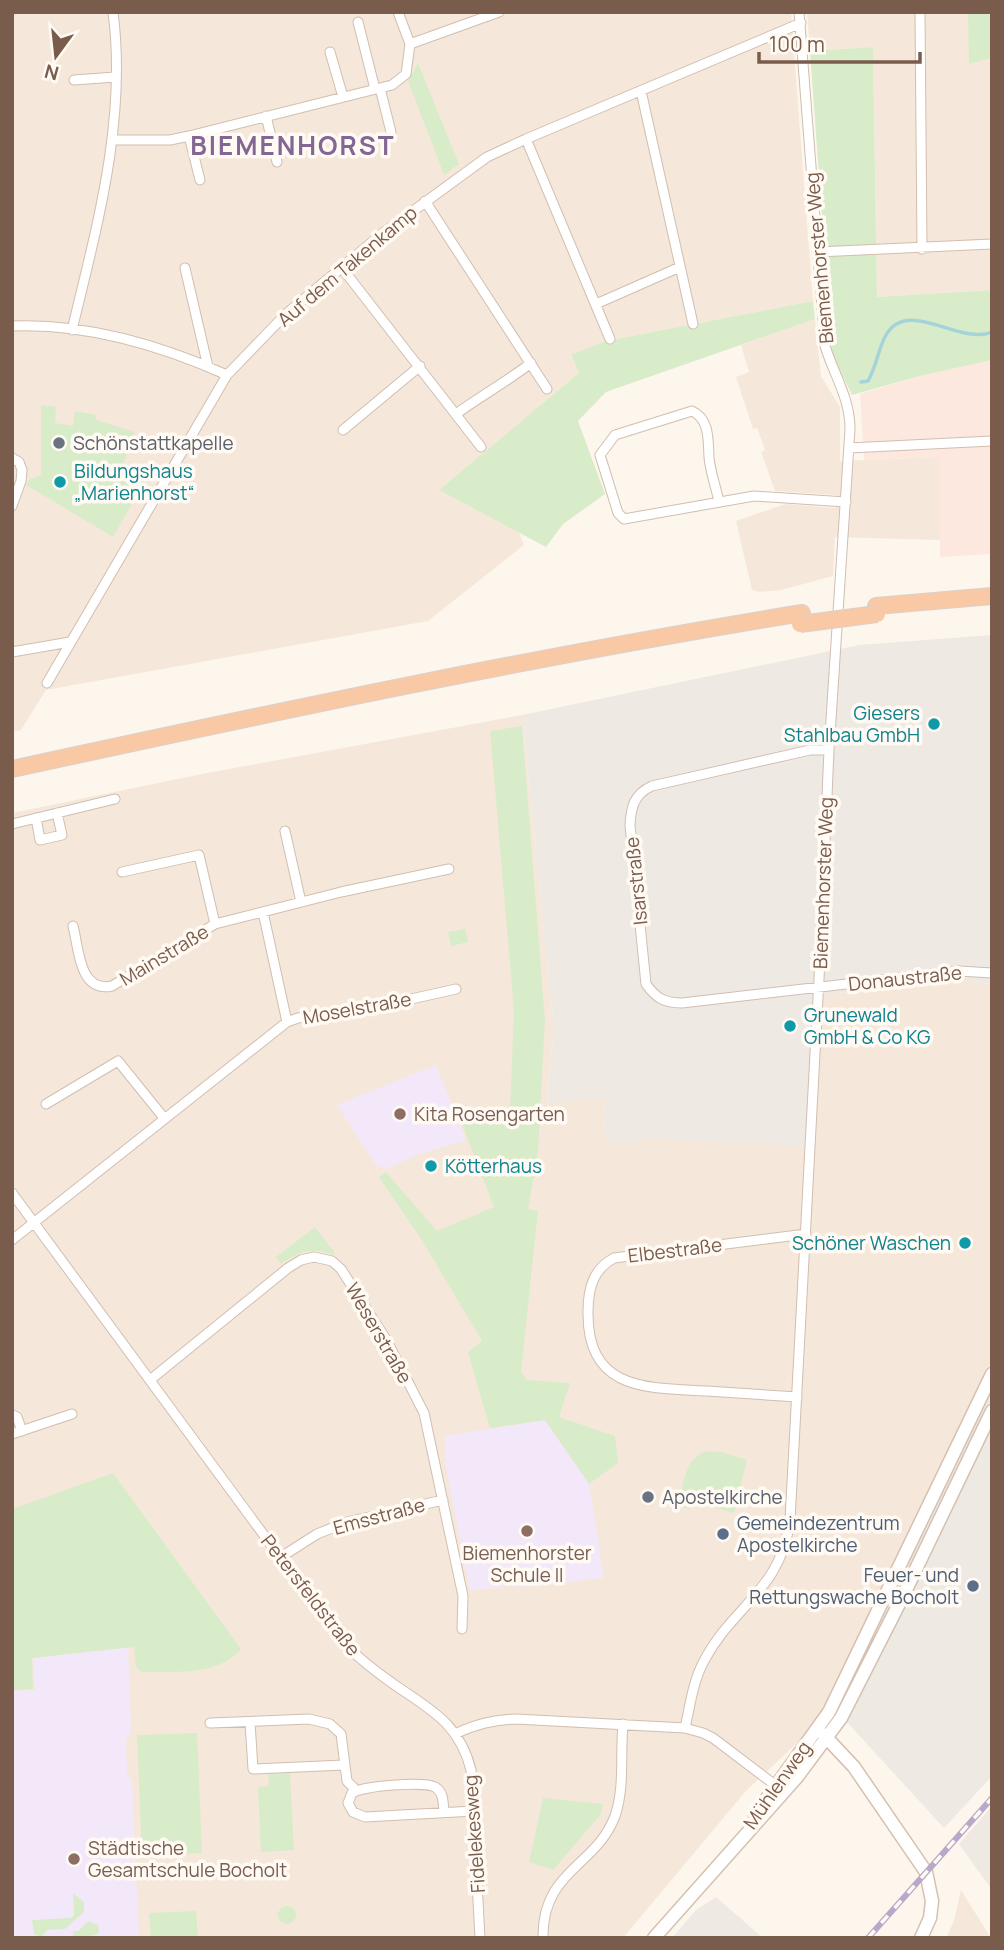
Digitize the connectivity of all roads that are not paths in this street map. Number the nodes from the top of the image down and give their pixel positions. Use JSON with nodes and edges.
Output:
{"nodes":[{"id":1,"x":113,"y":12,"type":"edge"},
{"id":2,"x":398,"y":12,"type":"edge"},
{"id":3,"x":499,"y":12,"type":"edge"},
{"id":4,"x":799,"y":12,"type":"edge"},
{"id":5,"x":920,"y":12,"type":"edge"},
{"id":6,"x":358,"y":22,"type":"dead end"},
{"id":7,"x":801,"y":23,"type":"junction"},
{"id":8,"x":410,"y":44,"type":"junction"},
{"id":9,"x":330,"y":52,"type":"dead end"},
{"id":10,"x":115,"y":77,"type":"junction"},
{"id":11,"x":74,"y":80,"type":"dead end"},
{"id":12,"x":377,"y":89,"type":"junction"},
{"id":13,"x":641,"y":91,"type":"junction"},
{"id":14,"x":342,"y":97,"type":"junction"},
{"id":15,"x":266,"y":116,"type":"junction"},
{"id":16,"x":391,"y":132,"type":"dead end"},
{"id":17,"x":189,"y":136,"type":"junction"},
{"id":18,"x":526,"y":139,"type":"junction"},
{"id":19,"x":112,"y":140,"type":"junction"},
{"id":20,"x":277,"y":162,"type":"dead end"},
{"id":21,"x":200,"y":180,"type":"dead end"},
{"id":22,"x":425,"y":201,"type":"junction"},
{"id":23,"x":992,"y":244,"type":"edge"},
{"id":24,"x":922,"y":249,"type":"junction"},
{"id":25,"x":817,"y":252,"type":"junction"},
{"id":26,"x":680,"y":267,"type":"junction"},
{"id":27,"x":185,"y":268,"type":"dead end"},
{"id":28,"x":342,"y":268,"type":"junction"},
{"id":29,"x":596,"y":304,"type":"junction"},
{"id":30,"x":694,"y":324,"type":"dead end"},
{"id":31,"x":12,"y":326,"type":"edge"},
{"id":32,"x":72,"y":330,"type":"junction"},
{"id":33,"x":610,"y":339,"type":"dead end"},
{"id":34,"x":531,"y":363,"type":"junction"},
{"id":35,"x":420,"y":366,"type":"junction"},
{"id":36,"x":208,"y":367,"type":"junction"},
{"id":37,"x":227,"y":375,"type":"junction"},
{"id":38,"x":547,"y":389,"type":"dead end"},
{"id":39,"x":456,"y":414,"type":"junction"},
{"id":40,"x":343,"y":430,"type":"dead end"},
{"id":41,"x":992,"y":441,"type":"edge"},
{"id":42,"x":481,"y":447,"type":"dead end"},
{"id":43,"x":849,"y":449,"type":"junction"},
{"id":44,"x":12,"y":458,"type":"edge"},
{"id":45,"x":719,"y":502,"type":"junction"},
{"id":46,"x":846,"y":502,"type":"junction"},
{"id":47,"x":12,"y":506,"type":"edge"},
{"id":48,"x":992,"y":596,"type":"edge"},
{"id":49,"x":992,"y":605,"type":"edge"},
{"id":50,"x":876,"y":610,"type":"junction"},
{"id":51,"x":801,"y":618,"type":"junction"},
{"id":52,"x":70,"y":642,"type":"junction"},
{"id":53,"x":12,"y":652,"type":"edge"},
{"id":54,"x":47,"y":683,"type":"dead end"},
{"id":55,"x":829,"y":750,"type":"junction"},
{"id":56,"x":12,"y":769,"type":"edge"},
{"id":57,"x":12,"y":778,"type":"edge"},
{"id":58,"x":115,"y":799,"type":"dead end"},
{"id":59,"x":57,"y":813,"type":"junction"},
{"id":60,"x":36,"y":818,"type":"junction"},
{"id":61,"x":12,"y":824,"type":"edge"},
{"id":62,"x":285,"y":831,"type":"dead end"},
{"id":63,"x":449,"y":869,"type":"dead end"},
{"id":64,"x":122,"y":872,"type":"dead end"},
{"id":65,"x":301,"y":902,"type":"junction"},
{"id":66,"x":263,"y":912,"type":"junction"},
{"id":67,"x":215,"y":924,"type":"junction"},
{"id":68,"x":73,"y":926,"type":"dead end"},
{"id":69,"x":992,"y":973,"type":"edge"},
{"id":70,"x":819,"y":987,"type":"junction"},
{"id":71,"x":456,"y":989,"type":"dead end"},
{"id":72,"x":287,"y":1021,"type":"junction"},
{"id":73,"x":46,"y":1104,"type":"dead end"},
{"id":74,"x":164,"y":1118,"type":"junction"},
{"id":75,"x":12,"y":1193,"type":"edge"},
{"id":76,"x":35,"y":1223,"type":"junction"},
{"id":77,"x":806,"y":1234,"type":"junction"},
{"id":78,"x":12,"y":1240,"type":"edge"},
{"id":79,"x":992,"y":1374,"type":"edge"},
{"id":80,"x":149,"y":1380,"type":"junction"},
{"id":81,"x":797,"y":1397,"type":"junction"},
{"id":82,"x":992,"y":1411,"type":"edge"},
{"id":83,"x":72,"y":1414,"type":"dead end"},
{"id":84,"x":12,"y":1415,"type":"edge"},
{"id":85,"x":17,"y":1433,"type":"edge"},
{"id":86,"x":443,"y":1500,"type":"junction"},
{"id":87,"x":281,"y":1557,"type":"junction"},
{"id":88,"x":462,"y":1629,"type":"dead end"},
{"id":89,"x":250,"y":1722,"type":"junction"},
{"id":90,"x":210,"y":1723,"type":"dead end"},
{"id":91,"x":623,"y":1724,"type":"junction"},
{"id":92,"x":685,"y":1728,"type":"junction"},
{"id":93,"x":817,"y":1729,"type":"junction"},
{"id":94,"x":455,"y":1734,"type":"junction"},
{"id":95,"x":827,"y":1738,"type":"junction"},
{"id":96,"x":344,"y":1765,"type":"junction"},
{"id":97,"x":775,"y":1784,"type":"junction"},
{"id":98,"x":356,"y":1790,"type":"junction"},
{"id":99,"x":474,"y":1811,"type":"junction"},
{"id":100,"x":444,"y":1812,"type":"junction"},
{"id":101,"x":738,"y":1841,"type":"junction"},
{"id":102,"x":480,"y":1938,"type":"edge"},
{"id":103,"x":543,"y":1938,"type":"edge"},
{"id":104,"x":654,"y":1938,"type":"edge"},
{"id":105,"x":921,"y":1938,"type":"edge"}],
"edges":[{"from":1,"to":10,"type":"street"},
{"from":2,"to":8,"type":"street"},
{"from":3,"to":8,"type":"street"},
{"from":4,"to":7,"type":"street","name":"Biemenhorster Weg"},
{"from":5,"to":24,"type":"street"},
{"from":6,"to":12,"type":"street"},
{"from":7,"to":13,"type":"street","name":"Auf dem Takenkamp"},
{"from":7,"to":25,"type":"street","name":"Biemenhorster Weg"},
{"from":8,"to":12,"type":"street"},
{"from":9,"to":14,"type":"street"},
{"from":10,"to":11,"type":"street"},
{"from":10,"to":19,"type":"street"},
{"from":12,"to":14,"type":"street"},
{"from":12,"to":16,"type":"street"},
{"from":13,"to":18,"type":"street","name":"Auf dem Takenkamp"},
{"from":13,"to":26,"type":"street"},
{"from":14,"to":15,"type":"street"},
{"from":15,"to":17,"type":"street"},
{"from":15,"to":20,"type":"street"},
{"from":17,"to":19,"type":"street"},
{"from":17,"to":21,"type":"street"},
{"from":18,"to":22,"type":"street","name":"Auf dem Takenkamp"},
{"from":18,"to":29,"type":"street"},
{"from":19,"to":32,"type":"street"},
{"from":22,"to":28,"type":"street","name":"Auf dem Takenkamp"},
{"from":22,"to":34,"type":"street"},
{"from":23,"to":24,"type":"street"},
{"from":24,"to":25,"type":"street"},
{"from":25,"to":43,"type":"street","name":"Biemenhorster Weg"},
{"from":26,"to":29,"type":"street"},
{"from":26,"to":30,"type":"street"},
{"from":27,"to":36,"type":"street"},
{"from":28,"to":35,"type":"street"},
{"from":28,"to":37,"type":"street","name":"Auf dem Takenkamp"},
{"from":29,"to":33,"type":"street"},
{"from":31,"to":32,"type":"street"},
{"from":32,"to":36,"type":"street"},
{"from":34,"to":38,"type":"street"},
{"from":34,"to":39,"type":"street"},
{"from":35,"to":39,"type":"street"},
{"from":35,"to":40,"type":"street"},
{"from":36,"to":37,"type":"street"},
{"from":37,"to":52,"type":"street","name":"Auf dem Takenkamp"},
{"from":39,"to":42,"type":"street"},
{"from":41,"to":43,"type":"street"},
{"from":43,"to":46,"type":"street","name":"Biemenhorster Weg"},
{"from":44,"to":47,"type":"street"},
{"from":45,"to":45,"type":"street"},
{"from":45,"to":46,"type":"street"},
{"from":46,"to":55,"type":"street","name":"Biemenhorster Weg"},
{"from":48,"to":50,"type":"highway"},
{"from":49,"to":50,"type":"highway"},
{"from":50,"to":51,"type":"highway","bridge":true},
{"from":51,"to":56,"type":"highway"},
{"from":51,"to":57,"type":"highway"},
{"from":52,"to":53,"type":"street"},
{"from":52,"to":54,"type":"street","name":"Auf dem Takenkamp"},
{"from":55,"to":70,"type":"street","name":"Biemenhorster Weg"},
{"from":55,"to":70,"type":"street","name":"Isarstraße"},
{"from":58,"to":59,"type":"street"},
{"from":59,"to":60,"type":"street"},
{"from":59,"to":60,"type":"street"},
{"from":60,"to":61,"type":"street"},
{"from":62,"to":65,"type":"street"},
{"from":63,"to":65,"type":"street","name":"Mainstraße"},
{"from":64,"to":67,"type":"street","name":"Mainstraße"},
{"from":65,"to":66,"type":"street","name":"Mainstraße"},
{"from":66,"to":67,"type":"street","name":"Mainstraße"},
{"from":66,"to":72,"type":"street"},
{"from":67,"to":68,"type":"street","name":"Mainstraße"},
{"from":69,"to":70,"type":"street","name":"Donaustraße"},
{"from":70,"to":77,"type":"street","name":"Biemenhorster Weg"},
{"from":71,"to":72,"type":"street","name":"Moselstraße"},
{"from":72,"to":74,"type":"street","name":"Moselstraße"},
{"from":73,"to":74,"type":"street"},
{"from":74,"to":76,"type":"street","name":"Moselstraße"},
{"from":75,"to":76,"type":"street","name":"Petersfeldstraße"},
{"from":76,"to":78,"type":"street","name":"Moselstraße"},
{"from":76,"to":80,"type":"street","name":"Petersfeldstraße"},
{"from":77,"to":81,"type":"street","name":"Biemenhorster Weg"},
{"from":77,"to":81,"type":"street","name":"Elbestraße"},
{"from":79,"to":93,"type":"main road","name":"Mühlenweg"},
{"from":80,"to":86,"type":"street","name":"Weserstraße"},
{"from":80,"to":87,"type":"street","name":"Petersfeldstraße"},
{"from":81,"to":92,"type":"street","name":"Biemenhorster Weg"},
{"from":82,"to":95,"type":"main road","name":"Mühlenweg"},
{"from":83,"to":85,"type":"street"},
{"from":84,"to":85,"type":"street"},
{"from":86,"to":87,"type":"street","name":"Emsstraße"},
{"from":86,"to":88,"type":"street","name":"Weserstraße"},
{"from":87,"to":94,"type":"street","name":"Petersfeldstraße"},
{"from":89,"to":90,"type":"street"},
{"from":89,"to":96,"type":"street"},
{"from":89,"to":96,"type":"street"},
{"from":91,"to":92,"type":"street"},
{"from":91,"to":94,"type":"street"},
{"from":91,"to":103,"type":"street"},
{"from":92,"to":97,"type":"street"},
{"from":93,"to":95,"type":"main road"},
{"from":93,"to":97,"type":"main road","name":"Mühlenweg"},
{"from":94,"to":99,"type":"street","name":"Fidelekesweg"},
{"from":95,"to":101,"type":"main road","name":"Mühlenweg"},
{"from":95,"to":105,"type":"main road"},
{"from":96,"to":98,"type":"street"},
{"from":97,"to":101,"type":"main road","name":"Mühlenweg"},
{"from":98,"to":100,"type":"street"},
{"from":98,"to":100,"type":"street"},
{"from":99,"to":100,"type":"street"},
{"from":99,"to":102,"type":"street","name":"Fidelekesweg"},
{"from":101,"to":104,"type":"main road","name":"Mühlenweg"}]}
